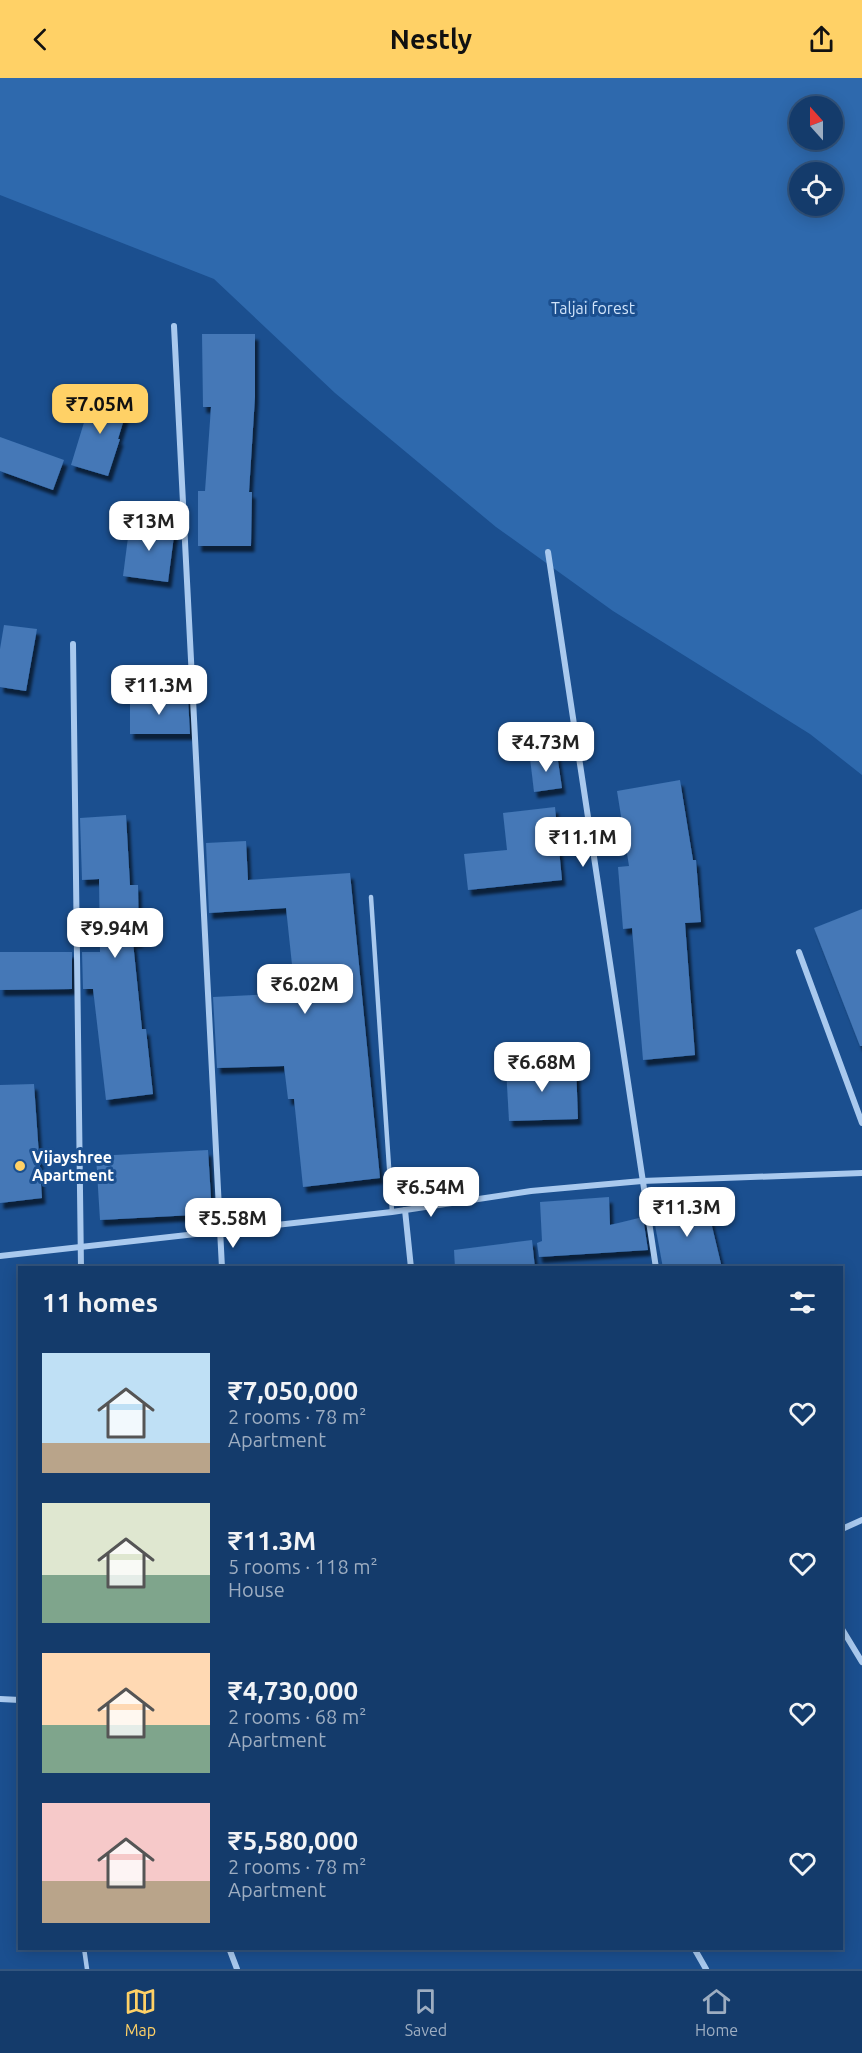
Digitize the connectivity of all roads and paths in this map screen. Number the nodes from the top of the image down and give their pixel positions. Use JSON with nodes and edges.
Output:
{"nodes":[{"id":1,"x":174,"y":326,"type":"dead end"},
{"id":2,"x":548,"y":552,"type":"dead end"},
{"id":3,"x":74,"y":644,"type":"dead end"},
{"id":4,"x":371,"y":897,"type":"dead end"},
{"id":5,"x":799,"y":952,"type":"dead end"},
{"id":6,"x":862,"y":1123,"type":"edge"},
{"id":7,"x":862,"y":1173,"type":"edge"},
{"id":8,"x":642,"y":1181,"type":"junction"},
{"id":9,"x":405,"y":1210,"type":"junction"},
{"id":10,"x":392,"y":1212,"type":"junction"},
{"id":11,"x":220,"y":1232,"type":"junction"},
{"id":12,"x":80,"y":1248,"type":"junction"},
{"id":13,"x":0,"y":1256,"type":"edge"},
{"id":14,"x":81,"y":1266,"type":"edge"},
{"id":15,"x":222,"y":1266,"type":"edge"},
{"id":16,"x":411,"y":1266,"type":"edge"},
{"id":17,"x":656,"y":1266,"type":"edge"},
{"id":18,"x":862,"y":1520,"type":"edge"},
{"id":19,"x":843,"y":1529,"type":"edge"},
{"id":20,"x":843,"y":1631,"type":"edge"},
{"id":21,"x":862,"y":1662,"type":"edge"},
{"id":22,"x":0,"y":1699,"type":"edge"},
{"id":23,"x":18,"y":1700,"type":"edge"},
{"id":24,"x":84,"y":1950,"type":"edge"},
{"id":25,"x":230,"y":1950,"type":"edge"},
{"id":26,"x":695,"y":1950,"type":"edge"},
{"id":27,"x":87,"y":1969,"type":"edge"},
{"id":28,"x":237,"y":1969,"type":"edge"},
{"id":29,"x":706,"y":1969,"type":"edge"}],
"edges":[{"from":1,"to":11,"type":"street"},
{"from":2,"to":8,"type":"street"},
{"from":3,"to":12,"type":"street"},
{"from":4,"to":10,"type":"lane"},
{"from":5,"to":6,"type":"street"},
{"from":7,"to":8,"type":"street"},
{"from":8,"to":9,"type":"street"},
{"from":8,"to":17,"type":"street"},
{"from":9,"to":10,"type":"street"},
{"from":9,"to":16,"type":"street"},
{"from":10,"to":11,"type":"street"},
{"from":11,"to":12,"type":"street"},
{"from":11,"to":15,"type":"street"},
{"from":12,"to":13,"type":"street"},
{"from":12,"to":14,"type":"street"},
{"from":18,"to":19,"type":"street"},
{"from":20,"to":21,"type":"street"},
{"from":22,"to":23,"type":"street"},
{"from":24,"to":27,"type":"lane"},
{"from":25,"to":28,"type":"street"},
{"from":26,"to":29,"type":"street"}]}
